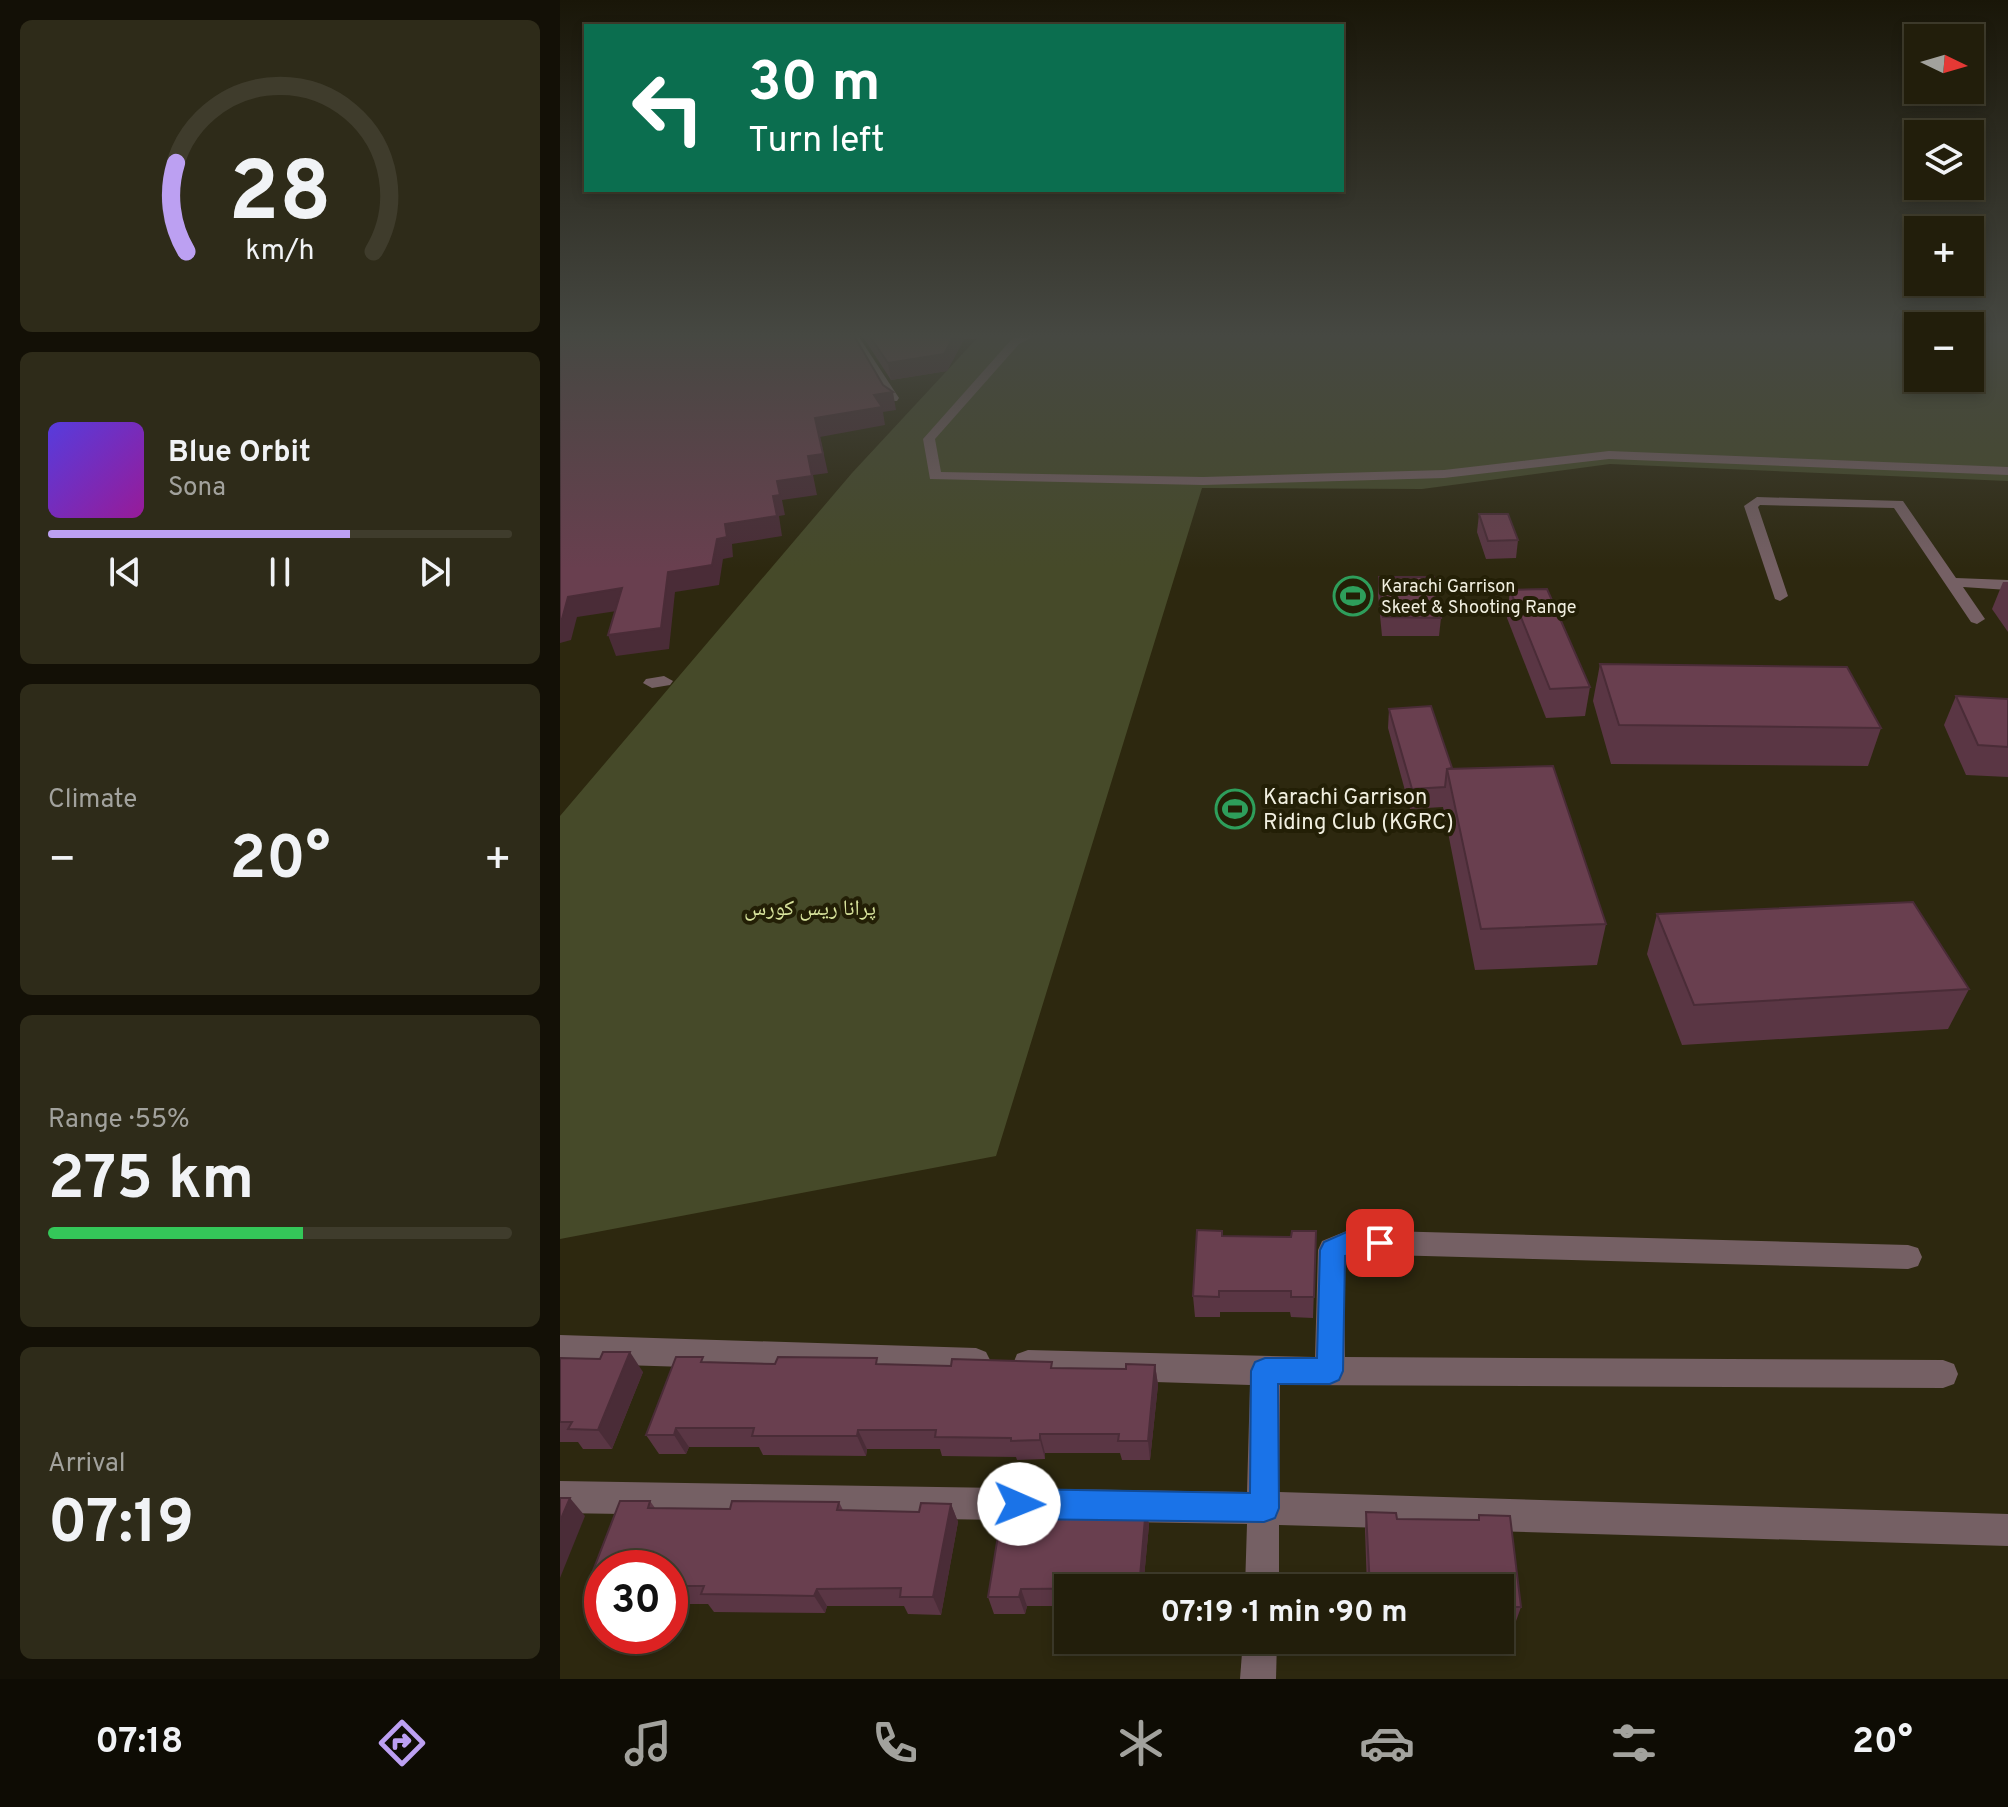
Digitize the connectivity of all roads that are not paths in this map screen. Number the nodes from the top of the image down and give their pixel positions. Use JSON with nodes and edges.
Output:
{"nodes":[{"id":1,"x":953,"y":412,"type":"edge"},
{"id":2,"x":2008,"y":461,"type":"edge"},
{"id":3,"x":931,"y":466,"type":"junction"},
{"id":4,"x":2008,"y":471,"type":"edge"},
{"id":5,"x":1953,"y":582,"type":"junction"},
{"id":6,"x":2008,"y":585,"type":"edge"},
{"id":7,"x":1780,"y":596,"type":"dead end"},
{"id":8,"x":1977,"y":619,"type":"dead end"},
{"id":9,"x":1908,"y":1257,"type":"dead end"},
{"id":10,"x":560,"y":1349,"type":"edge"},
{"id":11,"x":1265,"y":1371,"type":"junction"},
{"id":12,"x":1330,"y":1371,"type":"junction"},
{"id":13,"x":1943,"y":1374,"type":"dead end"},
{"id":14,"x":560,"y":1497,"type":"edge"},
{"id":15,"x":1264,"y":1508,"type":"junction"},
{"id":16,"x":2008,"y":1530,"type":"edge"},
{"id":17,"x":1262,"y":1574,"type":"edge"},
{"id":18,"x":1259,"y":1654,"type":"edge"},
{"id":19,"x":1258,"y":1679,"type":"edge"}],
"edges":[{"from":1,"to":3,"type":"street"},
{"from":2,"to":3,"type":"street"},
{"from":3,"to":4,"type":"street"},
{"from":5,"to":6,"type":"street"},
{"from":5,"to":7,"type":"street"},
{"from":5,"to":8,"type":"street"},
{"from":9,"to":12,"type":"street"},
{"from":10,"to":11,"type":"street"},
{"from":11,"to":12,"type":"street"},
{"from":11,"to":15,"type":"street"},
{"from":12,"to":13,"type":"street"},
{"from":14,"to":15,"type":"street"},
{"from":15,"to":16,"type":"street"},
{"from":15,"to":17,"type":"street"},
{"from":18,"to":19,"type":"street"}]}
